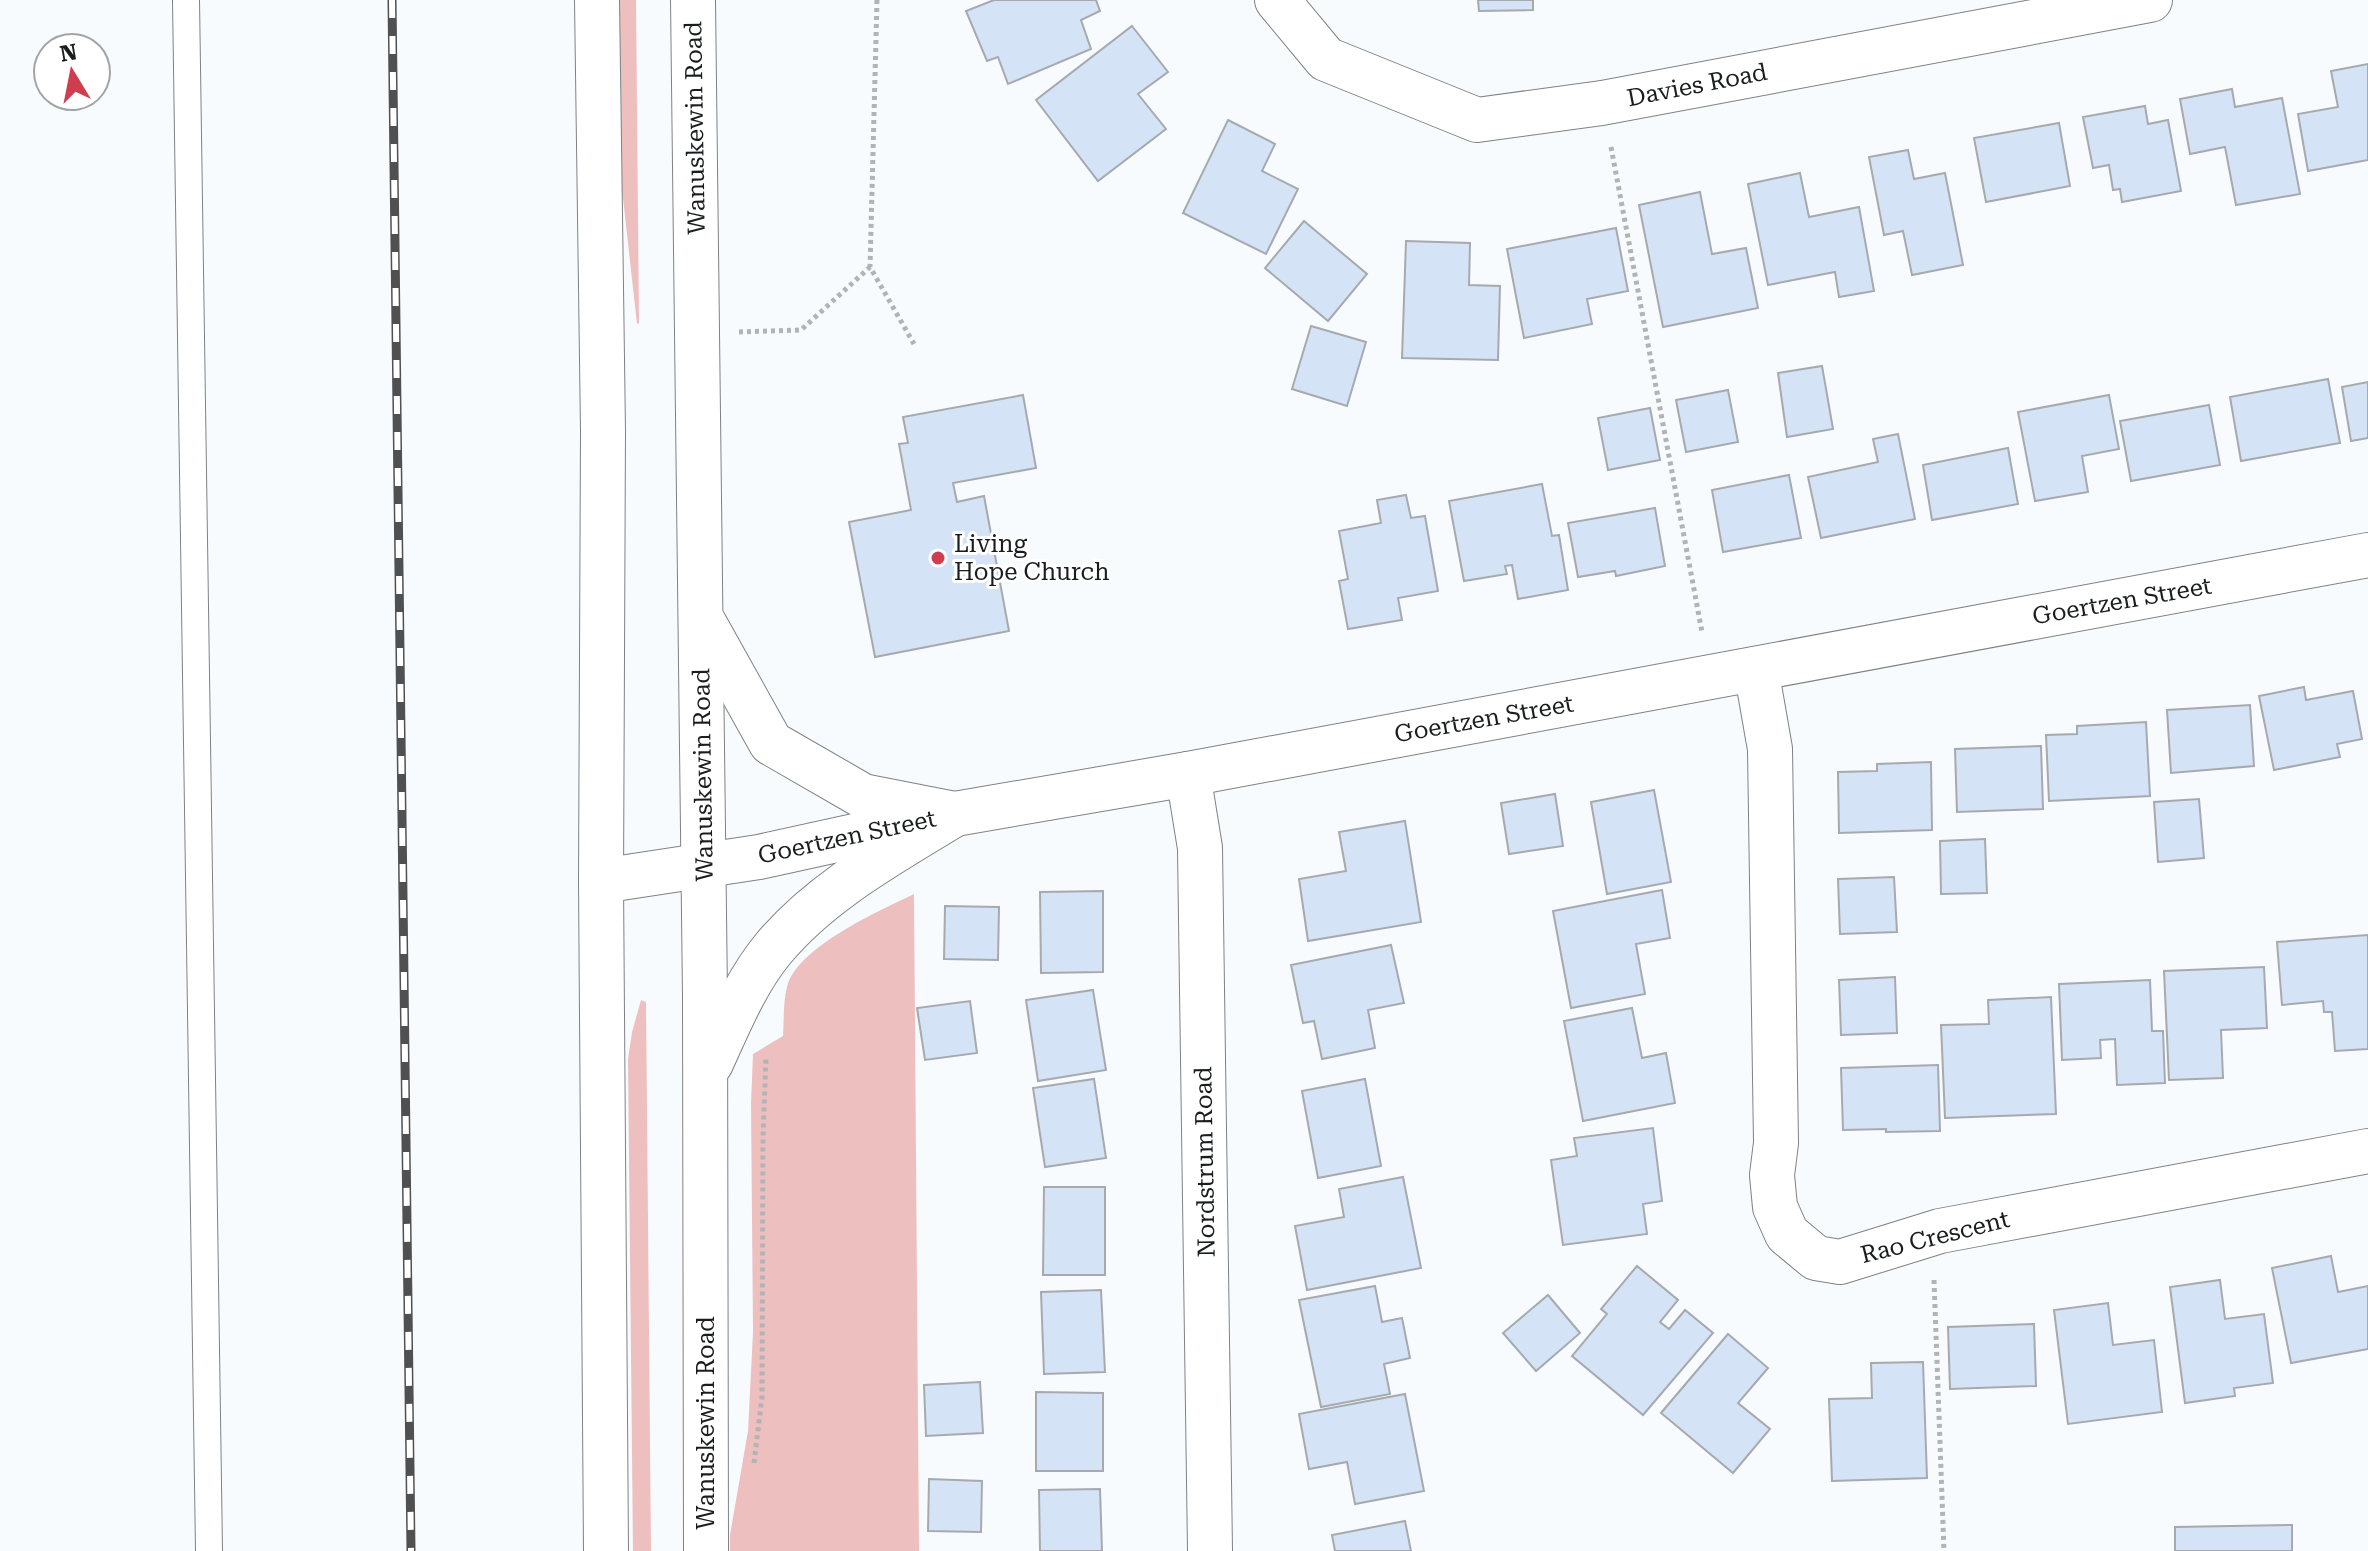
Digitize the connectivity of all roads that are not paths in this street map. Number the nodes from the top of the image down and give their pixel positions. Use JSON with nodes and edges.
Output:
{"nodes":[{"id":1,"x":186,"y":0,"type":"edge"},
{"id":2,"x":597,"y":0,"type":"edge"},
{"id":3,"x":693,"y":0,"type":"edge"},
{"id":4,"x":1277,"y":0,"type":"edge"},
{"id":5,"x":2150,"y":0,"type":"edge"},
{"id":6,"x":2368,"y":555,"type":"edge"},
{"id":7,"x":701,"y":618,"type":"junction"},
{"id":8,"x":1756,"y":669,"type":"junction"},
{"id":9,"x":1188,"y":774,"type":"junction"},
{"id":10,"x":955,"y":814,"type":"junction"},
{"id":11,"x":704,"y":865,"type":"junction"},
{"id":12,"x":601,"y":881,"type":"junction"},
{"id":13,"x":705,"y":1076,"type":"junction"},
{"id":14,"x":2368,"y":1151,"type":"edge"},
{"id":15,"x":209,"y":1551,"type":"edge"},
{"id":16,"x":606,"y":1551,"type":"edge"},
{"id":17,"x":706,"y":1551,"type":"edge"},
{"id":18,"x":1210,"y":1551,"type":"edge"}],
"edges":[{"from":1,"to":15,"type":"lane"},
{"from":2,"to":12,"type":"street"},
{"from":3,"to":7,"type":"street","name":"Wanuskewin Road"},
{"from":4,"to":5,"type":"street","name":"Davies Road"},
{"from":6,"to":8,"type":"street","name":"Goertzen Street"},
{"from":7,"to":10,"type":"street"},
{"from":7,"to":11,"type":"street","name":"Wanuskewin Road"},
{"from":8,"to":9,"type":"street","name":"Goertzen Street"},
{"from":8,"to":14,"type":"street","name":"Rao Crescent"},
{"from":9,"to":10,"type":"street","name":"Goertzen Street"},
{"from":9,"to":18,"type":"street","name":"Nordstrum Road"},
{"from":10,"to":11,"type":"street","name":"Goertzen Street"},
{"from":10,"to":13,"type":"street"},
{"from":11,"to":12,"type":"street","name":"Goertzen Street"},
{"from":11,"to":13,"type":"street","name":"Wanuskewin Road"},
{"from":12,"to":16,"type":"street"},
{"from":13,"to":17,"type":"street","name":"Wanuskewin Road"}]}
